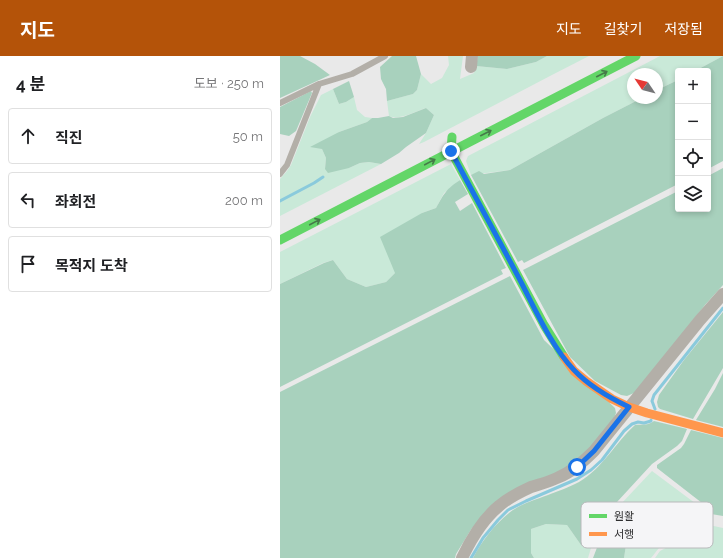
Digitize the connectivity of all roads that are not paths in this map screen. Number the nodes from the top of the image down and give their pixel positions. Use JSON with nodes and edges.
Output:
{"nodes":[{"id":1,"x":385,"y":56,"type":"edge"},
{"id":2,"x":636,"y":56,"type":"edge"},
{"id":3,"x":319,"y":84,"type":"junction"},
{"id":4,"x":280,"y":103,"type":"edge"},
{"id":5,"x":452,"y":137,"type":"dead end"},
{"id":6,"x":451,"y":151,"type":"junction"},
{"id":7,"x":280,"y":174,"type":"edge"},
{"id":8,"x":280,"y":240,"type":"edge"},
{"id":9,"x":723,"y":294,"type":"edge"},
{"id":10,"x":629,"y":407,"type":"junction"},
{"id":11,"x":723,"y":433,"type":"edge"},
{"id":12,"x":462,"y":558,"type":"edge"}],
"edges":[{"from":1,"to":3,"type":"lane"},
{"from":6,"to":2,"type":"main road","one_way":true},
{"from":3,"to":4,"type":"lane"},
{"from":3,"to":7,"type":"lane"},
{"from":5,"to":6,"type":"main road"},
{"from":8,"to":6,"type":"main road","one_way":true},
{"from":6,"to":10,"type":"main road"},
{"from":9,"to":10,"type":"street"},
{"from":10,"to":11,"type":"main road"},
{"from":10,"to":12,"type":"street"}]}
